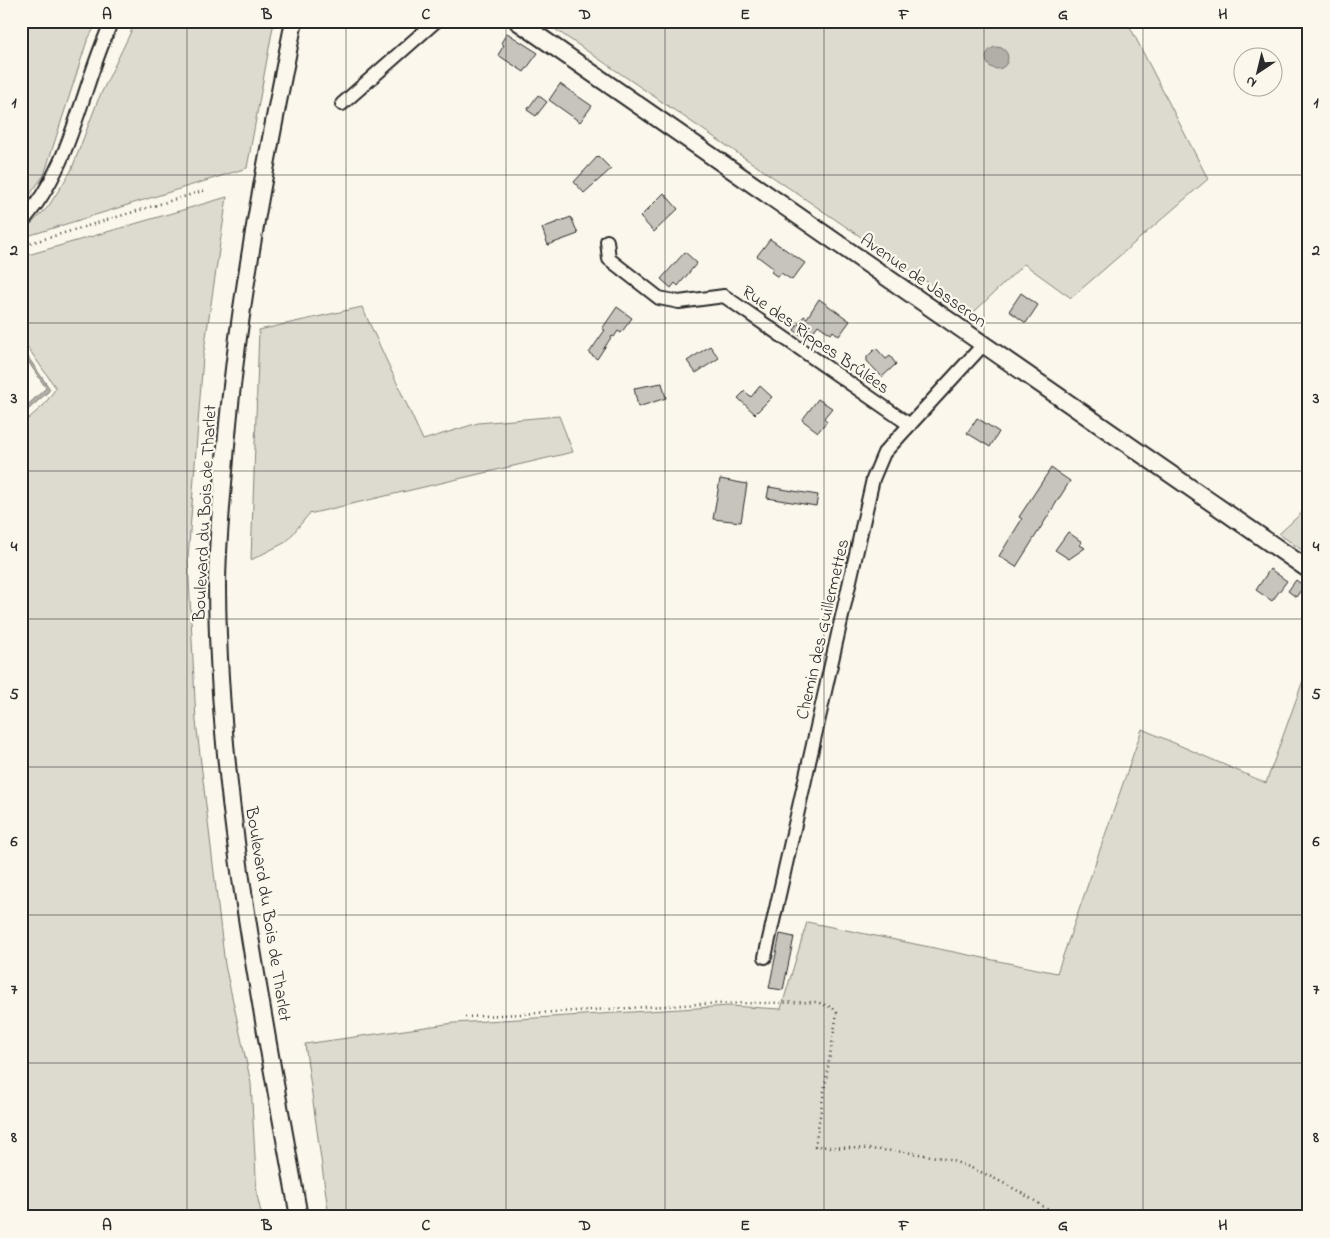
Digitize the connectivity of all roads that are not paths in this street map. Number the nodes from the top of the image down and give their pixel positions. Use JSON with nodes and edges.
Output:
{"nodes":[{"id":1,"x":112,"y":21,"type":"edge"},
{"id":2,"x":294,"y":21,"type":"edge"},
{"id":3,"x":436,"y":21,"type":"edge"},
{"id":4,"x":518,"y":21,"type":"edge"},
{"id":5,"x":342,"y":104,"type":"dead end"},
{"id":6,"x":21,"y":223,"type":"edge"},
{"id":7,"x":607,"y":241,"type":"dead end"},
{"id":8,"x":983,"y":345,"type":"junction"},
{"id":9,"x":910,"y":425,"type":"junction"},
{"id":10,"x":1309,"y":570,"type":"edge"},
{"id":11,"x":765,"y":957,"type":"dead end"},
{"id":12,"x":299,"y":1217,"type":"edge"}],
"edges":[{"from":1,"to":6,"type":"street"},
{"from":2,"to":12,"type":"main road","name":"Boulevard du Bois de Tharlet"},
{"from":3,"to":5,"type":"street"},
{"from":4,"to":8,"type":"main road","name":"Avenue de Jasseron"},
{"from":7,"to":9,"type":"street","name":"Rue des Rippes Brûlées"},
{"from":8,"to":9,"type":"street","name":"Chemin des Guillermettes"},
{"from":8,"to":10,"type":"main road","name":"Avenue de Jasseron"},
{"from":9,"to":11,"type":"street","name":"Chemin des Guillermettes"}]}
